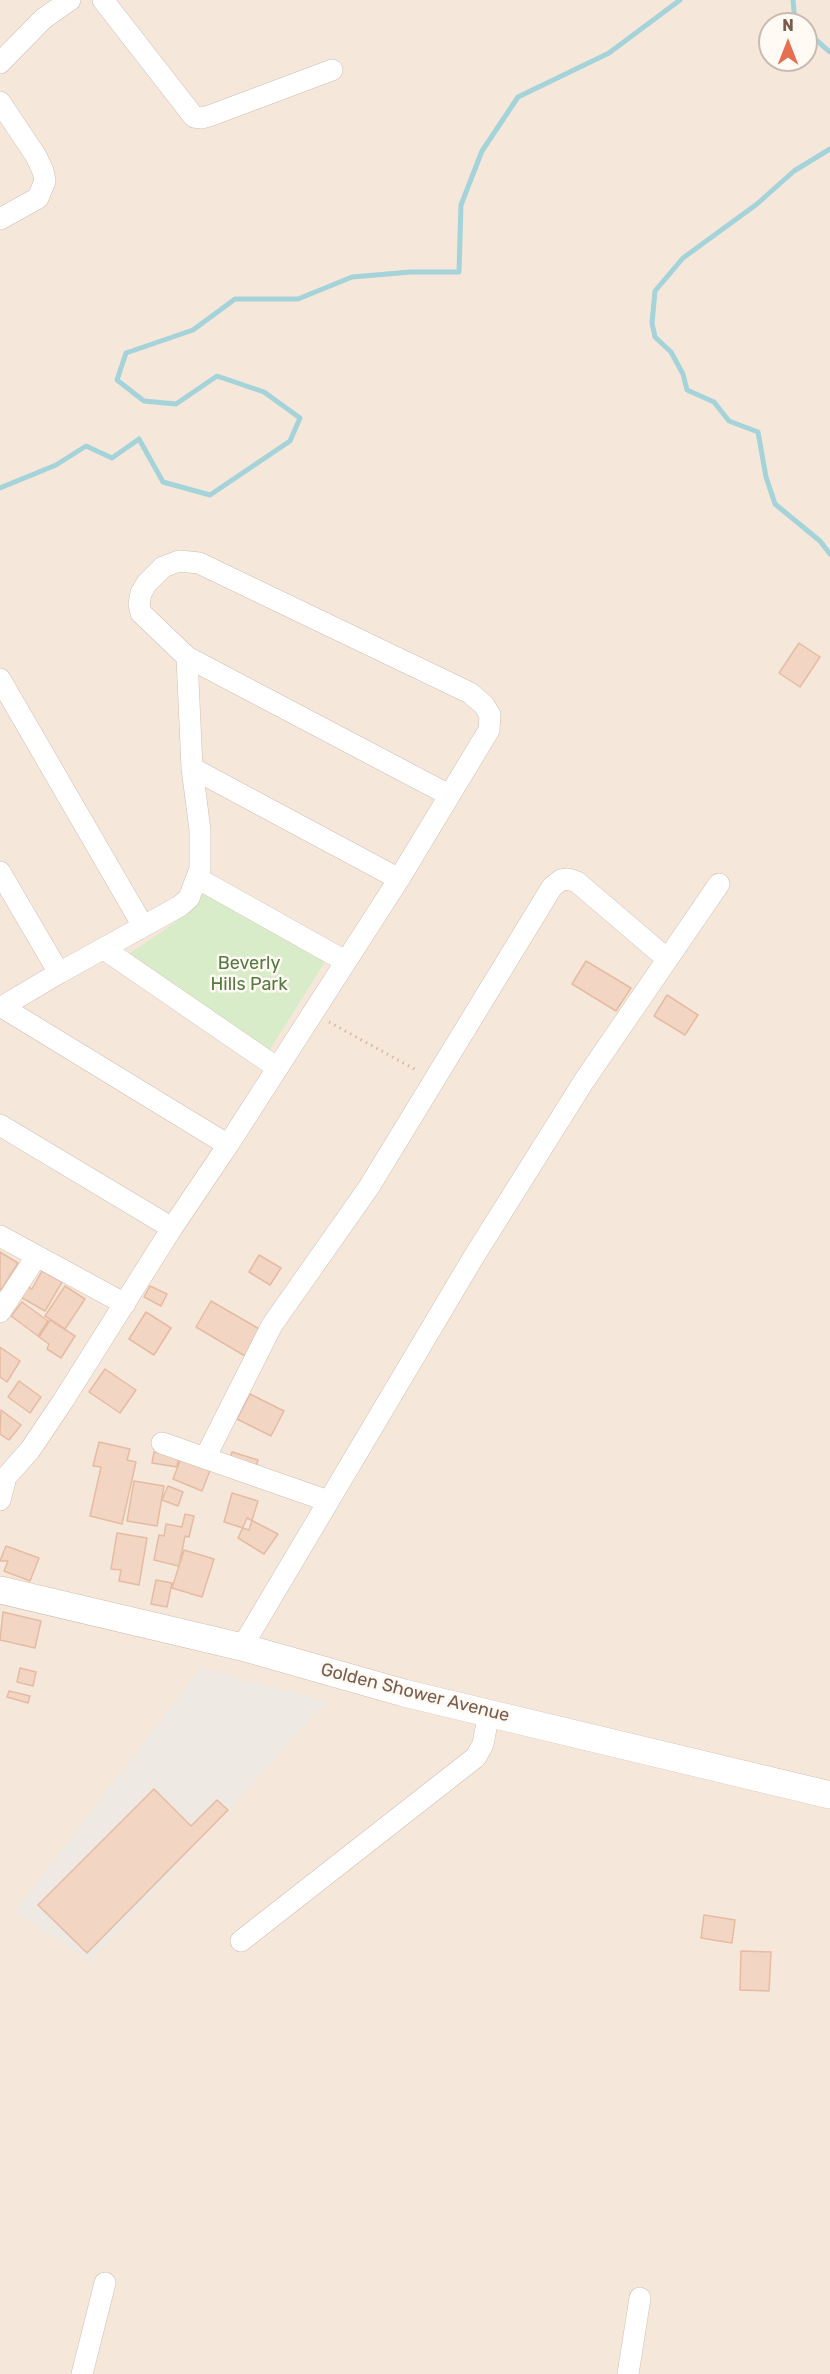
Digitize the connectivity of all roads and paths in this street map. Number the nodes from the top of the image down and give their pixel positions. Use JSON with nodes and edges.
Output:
{"nodes":[{"id":1,"x":70,"y":0,"type":"edge"},
{"id":2,"x":103,"y":0,"type":"edge"},
{"id":3,"x":0,"y":63,"type":"edge"},
{"id":4,"x":333,"y":70,"type":"dead end"},
{"id":5,"x":0,"y":102,"type":"edge"},
{"id":6,"x":0,"y":219,"type":"edge"},
{"id":7,"x":187,"y":657,"type":"junction"},
{"id":8,"x":0,"y":679,"type":"edge"},
{"id":9,"x":192,"y":768,"type":"junction"},
{"id":10,"x":449,"y":795,"type":"junction"},
{"id":11,"x":0,"y":872,"type":"edge"},
{"id":12,"x":197,"y":878,"type":"junction"},
{"id":13,"x":399,"y":879,"type":"junction"},
{"id":14,"x":719,"y":884,"type":"dead end"},
{"id":15,"x":143,"y":926,"type":"junction"},
{"id":16,"x":104,"y":949,"type":"junction"},
{"id":17,"x":666,"y":958,"type":"junction"},
{"id":18,"x":345,"y":961,"type":"junction"},
{"id":19,"x":59,"y":973,"type":"junction"},
{"id":20,"x":1,"y":1008,"type":"edge"},
{"id":21,"x":312,"y":1013,"type":"junction"},
{"id":22,"x":276,"y":1067,"type":"junction"},
{"id":23,"x":433,"y":1079,"type":"junction"},
{"id":24,"x":0,"y":1125,"type":"edge"},
{"id":25,"x":228,"y":1145,"type":"junction"},
{"id":26,"x":172,"y":1228,"type":"junction"},
{"id":27,"x":0,"y":1236,"type":"edge"},
{"id":28,"x":36,"y":1257,"type":"junction"},
{"id":29,"x":125,"y":1304,"type":"junction"},
{"id":30,"x":0,"y":1311,"type":"edge"},
{"id":31,"x":162,"y":1443,"type":"dead end"},
{"id":32,"x":205,"y":1458,"type":"junction"},
{"id":33,"x":3,"y":1477,"type":"edge"},
{"id":34,"x":0,"y":1500,"type":"edge"},
{"id":35,"x":328,"y":1501,"type":"junction"},
{"id":36,"x":0,"y":1590,"type":"edge"},
{"id":37,"x":242,"y":1647,"type":"junction"},
{"id":38,"x":489,"y":1712,"type":"junction"},
{"id":39,"x":829,"y":1794,"type":"edge"},
{"id":40,"x":241,"y":1941,"type":"dead end"},
{"id":41,"x":105,"y":2283,"type":"dead end"},
{"id":42,"x":640,"y":2298,"type":"dead end"},
{"id":43,"x":82,"y":2374,"type":"edge"},
{"id":44,"x":628,"y":2374,"type":"edge"}],
"edges":[{"from":1,"to":3,"type":"street"},
{"from":2,"to":4,"type":"street"},
{"from":5,"to":6,"type":"street"},
{"from":7,"to":9,"type":"street"},
{"from":7,"to":10,"type":"street"},
{"from":7,"to":10,"type":"street"},
{"from":8,"to":15,"type":"street"},
{"from":9,"to":12,"type":"street"},
{"from":9,"to":13,"type":"street"},
{"from":10,"to":13,"type":"street"},
{"from":11,"to":19,"type":"street"},
{"from":12,"to":15,"type":"street"},
{"from":12,"to":18,"type":"street"},
{"from":13,"to":18,"type":"street"},
{"from":14,"to":17,"type":"street"},
{"from":15,"to":16,"type":"street"},
{"from":16,"to":19,"type":"street"},
{"from":16,"to":22,"type":"street"},
{"from":17,"to":23,"type":"street"},
{"from":17,"to":35,"type":"street"},
{"from":18,"to":21,"type":"street"},
{"from":19,"to":20,"type":"street"},
{"from":20,"to":25,"type":"street"},
{"from":21,"to":22,"type":"street"},
{"from":21,"to":23,"type":"path"},
{"from":22,"to":25,"type":"street"},
{"from":23,"to":32,"type":"street"},
{"from":24,"to":26,"type":"street"},
{"from":25,"to":26,"type":"street"},
{"from":26,"to":29,"type":"street"},
{"from":27,"to":28,"type":"street"},
{"from":28,"to":29,"type":"street"},
{"from":28,"to":30,"type":"street"},
{"from":29,"to":33,"type":"street"},
{"from":31,"to":32,"type":"street"},
{"from":32,"to":35,"type":"street"},
{"from":33,"to":34,"type":"street"},
{"from":35,"to":37,"type":"street"},
{"from":36,"to":37,"type":"street","name":"Golden Shower Avenue"},
{"from":37,"to":38,"type":"street","name":"Golden Shower Avenue"},
{"from":38,"to":39,"type":"street","name":"Golden Shower Avenue"},
{"from":38,"to":40,"type":"street"},
{"from":41,"to":43,"type":"street"},
{"from":42,"to":44,"type":"street"}]}
